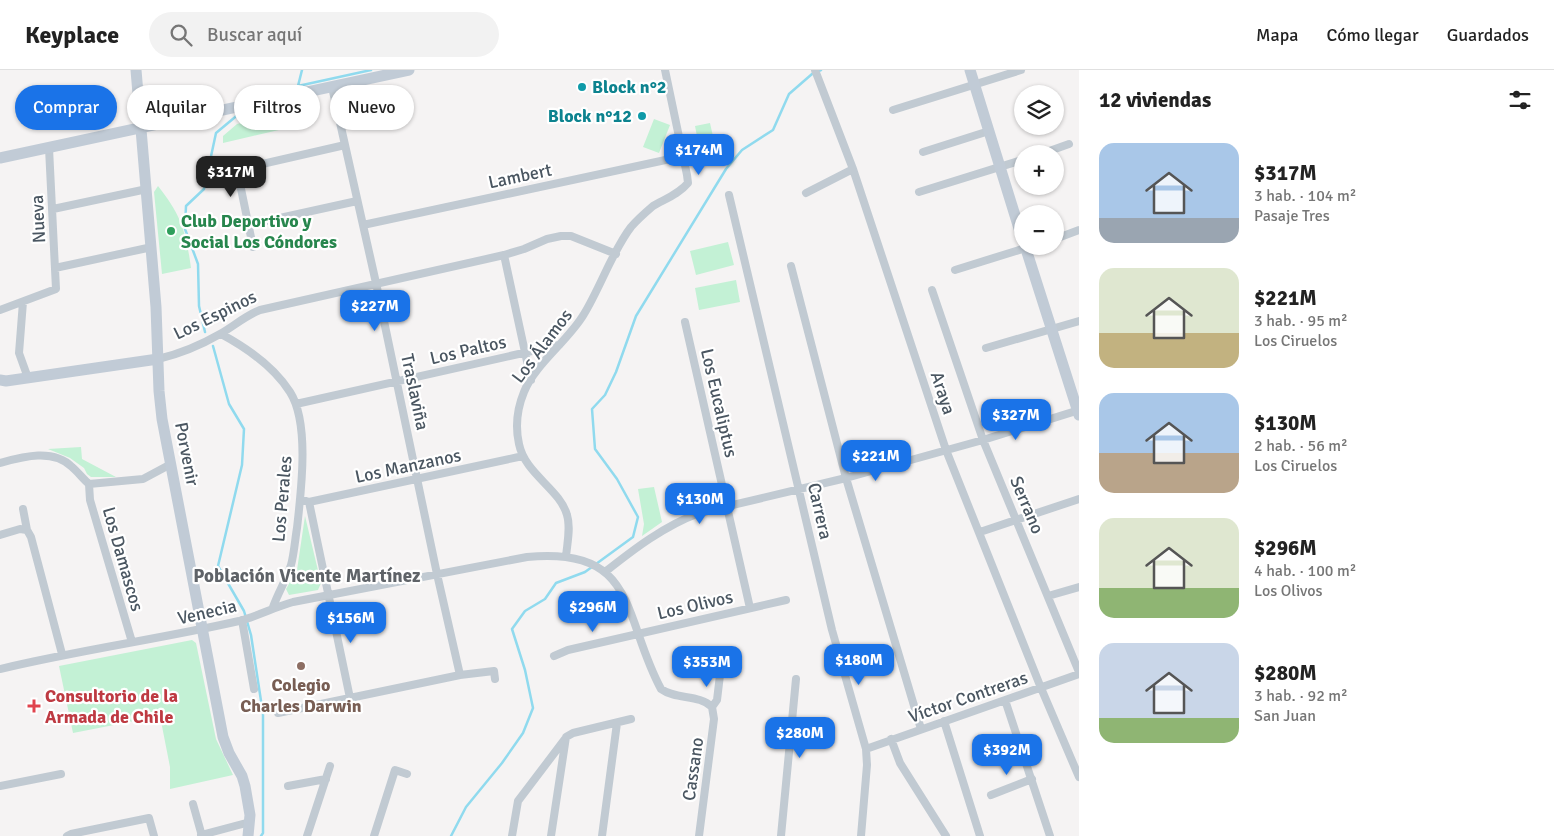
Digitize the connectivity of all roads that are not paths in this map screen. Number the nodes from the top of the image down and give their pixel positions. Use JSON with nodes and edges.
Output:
{"nodes":[{"id":1,"x":136,"y":70,"type":"edge"},
{"id":2,"x":409,"y":70,"type":"edge"},
{"id":3,"x":665,"y":70,"type":"edge"},
{"id":4,"x":816,"y":70,"type":"edge"},
{"id":5,"x":970,"y":70,"type":"edge"},
{"id":6,"x":1021,"y":70,"type":"edge"},
{"id":7,"x":137,"y":85,"type":"edge"},
{"id":8,"x":337,"y":85,"type":"edge"},
{"id":9,"x":974,"y":85,"type":"junction"},
{"id":10,"x":330,"y":86,"type":"edge"},
{"id":11,"x":224,"y":109,"type":"edge"},
{"id":12,"x":893,"y":110,"type":"dead end"},
{"id":13,"x":128,"y":130,"type":"edge"},
{"id":14,"x":141,"y":130,"type":"edge"},
{"id":15,"x":342,"y":130,"type":"edge"},
{"id":16,"x":989,"y":131,"type":"junction"},
{"id":17,"x":1069,"y":144,"type":"dead end"},
{"id":18,"x":345,"y":145,"type":"junction"},
{"id":19,"x":1064,"y":146,"type":"edge"},
{"id":20,"x":49,"y":148,"type":"junction"},
{"id":21,"x":923,"y":152,"type":"dead end"},
{"id":22,"x":684,"y":156,"type":"junction"},
{"id":23,"x":0,"y":158,"type":"edge"},
{"id":24,"x":1014,"y":163,"type":"edge"},
{"id":25,"x":1000,"y":168,"type":"junction"},
{"id":26,"x":853,"y":169,"type":"junction"},
{"id":27,"x":147,"y":189,"type":"junction"},
{"id":28,"x":919,"y":192,"type":"dead end"},
{"id":29,"x":806,"y":193,"type":"dead end"},
{"id":30,"x":729,"y":194,"type":"dead end"},
{"id":31,"x":357,"y":201,"type":"junction"},
{"id":32,"x":53,"y":209,"type":"junction"},
{"id":33,"x":1014,"y":209,"type":"edge"},
{"id":34,"x":248,"y":225,"type":"junction"},
{"id":35,"x":363,"y":225,"type":"junction"},
{"id":36,"x":1079,"y":230,"type":"edge"},
{"id":37,"x":1064,"y":236,"type":"edge"},
{"id":38,"x":152,"y":247,"type":"junction"},
{"id":39,"x":253,"y":248,"type":"dead end"},
{"id":40,"x":1014,"y":249,"type":"edge"},
{"id":41,"x":616,"y":254,"type":"junction"},
{"id":42,"x":504,"y":255,"type":"junction"},
{"id":43,"x":1029,"y":255,"type":"edge"},
{"id":44,"x":791,"y":266,"type":"dead end"},
{"id":45,"x":55,"y":268,"type":"junction"},
{"id":46,"x":955,"y":270,"type":"dead end"},
{"id":47,"x":376,"y":283,"type":"junction"},
{"id":48,"x":932,"y":290,"type":"dead end"},
{"id":49,"x":23,"y":302,"type":"junction"},
{"id":50,"x":0,"y":310,"type":"edge"},
{"id":51,"x":1079,"y":321,"type":"edge"},
{"id":52,"x":685,"y":322,"type":"dead end"},
{"id":53,"x":1051,"y":330,"type":"junction"},
{"id":54,"x":221,"y":334,"type":"junction"},
{"id":55,"x":559,"y":345,"type":"junction"},
{"id":56,"x":986,"y":348,"type":"dead end"},
{"id":57,"x":525,"y":353,"type":"junction"},
{"id":58,"x":158,"y":359,"type":"junction"},
{"id":59,"x":28,"y":378,"type":"junction"},
{"id":60,"x":0,"y":380,"type":"edge"},
{"id":61,"x":531,"y":380,"type":"junction"},
{"id":62,"x":397,"y":381,"type":"junction"},
{"id":63,"x":296,"y":404,"type":"junction"},
{"id":64,"x":1079,"y":412,"type":"edge"},
{"id":65,"x":983,"y":440,"type":"junction"},
{"id":66,"x":946,"y":450,"type":"junction"},
{"id":67,"x":523,"y":456,"type":"junction"},
{"id":68,"x":0,"y":463,"type":"edge"},
{"id":69,"x":171,"y":464,"type":"junction"},
{"id":70,"x":846,"y":478,"type":"junction"},
{"id":71,"x":418,"y":479,"type":"junction"},
{"id":72,"x":89,"y":484,"type":"junction"},
{"id":73,"x":799,"y":490,"type":"junction"},
{"id":74,"x":1079,"y":498,"type":"edge"},
{"id":75,"x":300,"y":499,"type":"junction"},
{"id":76,"x":309,"y":502,"type":"junction"},
{"id":77,"x":727,"y":506,"type":"junction"},
{"id":78,"x":23,"y":510,"type":"dead end"},
{"id":79,"x":1017,"y":519,"type":"junction"},
{"id":80,"x":27,"y":530,"type":"junction"},
{"id":81,"x":980,"y":532,"type":"junction"},
{"id":82,"x":0,"y":535,"type":"edge"},
{"id":83,"x":566,"y":557,"type":"junction"},
{"id":84,"x":603,"y":571,"type":"junction"},
{"id":85,"x":437,"y":574,"type":"junction"},
{"id":86,"x":1079,"y":587,"type":"edge"},
{"id":87,"x":330,"y":595,"type":"junction"},
{"id":88,"x":1048,"y":596,"type":"junction"},
{"id":89,"x":786,"y":600,"type":"dead end"},
{"id":90,"x":273,"y":608,"type":"junction"},
{"id":91,"x":750,"y":608,"type":"junction"},
{"id":92,"x":242,"y":620,"type":"junction"},
{"id":93,"x":203,"y":628,"type":"junction"},
{"id":94,"x":639,"y":634,"type":"junction"},
{"id":95,"x":132,"y":642,"type":"junction"},
{"id":96,"x":62,"y":654,"type":"junction"},
{"id":97,"x":554,"y":656,"type":"dead end"},
{"id":98,"x":0,"y":668,"type":"edge"},
{"id":99,"x":1079,"y":673,"type":"edge"},
{"id":100,"x":460,"y":675,"type":"junction"},
{"id":101,"x":720,"y":675,"type":"dead end"},
{"id":102,"x":495,"y":679,"type":"dead end"},
{"id":103,"x":796,"y":680,"type":"dead end"},
{"id":104,"x":1041,"y":688,"type":"junction"},
{"id":105,"x":254,"y":689,"type":"dead end"},
{"id":106,"x":350,"y":698,"type":"junction"},
{"id":107,"x":1005,"y":700,"type":"junction"},
{"id":108,"x":712,"y":707,"type":"junction"},
{"id":109,"x":278,"y":713,"type":"dead end"},
{"id":110,"x":631,"y":719,"type":"dead end"},
{"id":111,"x":617,"y":722,"type":"junction"},
{"id":112,"x":944,"y":722,"type":"junction"},
{"id":113,"x":921,"y":729,"type":"junction"},
{"id":114,"x":566,"y":737,"type":"junction"},
{"id":115,"x":891,"y":740,"type":"junction"},
{"id":116,"x":866,"y":749,"type":"junction"},
{"id":117,"x":330,"y":766,"type":"dead end"},
{"id":118,"x":61,"y":774,"type":"dead end"},
{"id":119,"x":407,"y":774,"type":"dead end"},
{"id":120,"x":1079,"y":777,"type":"edge"},
{"id":121,"x":326,"y":779,"type":"junction"},
{"id":122,"x":1032,"y":779,"type":"junction"},
{"id":123,"x":0,"y":786,"type":"edge"},
{"id":124,"x":288,"y":786,"type":"dead end"},
{"id":125,"x":991,"y":795,"type":"dead end"},
{"id":126,"x":194,"y":804,"type":"dead end"},
{"id":127,"x":250,"y":822,"type":"junction"},
{"id":128,"x":66,"y":836,"type":"edge"},
{"id":129,"x":154,"y":836,"type":"edge"},
{"id":130,"x":202,"y":836,"type":"edge"},
{"id":131,"x":248,"y":836,"type":"edge"},
{"id":132,"x":307,"y":836,"type":"edge"},
{"id":133,"x":374,"y":836,"type":"edge"},
{"id":134,"x":512,"y":836,"type":"edge"},
{"id":135,"x":551,"y":836,"type":"edge"},
{"id":136,"x":602,"y":836,"type":"edge"},
{"id":137,"x":699,"y":836,"type":"edge"},
{"id":138,"x":781,"y":836,"type":"edge"},
{"id":139,"x":861,"y":836,"type":"edge"},
{"id":140,"x":946,"y":836,"type":"edge"},
{"id":141,"x":980,"y":836,"type":"edge"},
{"id":142,"x":1050,"y":836,"type":"edge"}],
"edges":[{"from":1,"to":7,"type":"street","name":"Porvenir"},
{"from":2,"to":8,"type":"street"},
{"from":3,"to":22,"type":"street","name":"Los Álamos"},
{"from":4,"to":26,"type":"street","name":"Araya"},
{"from":5,"to":9,"type":"street"},
{"from":6,"to":9,"type":"street"},
{"from":9,"to":12,"type":"street"},
{"from":9,"to":16,"type":"street"},
{"from":10,"to":11,"type":"street"},
{"from":13,"to":20,"type":"street"},
{"from":14,"to":27,"type":"street","name":"Porvenir"},
{"from":15,"to":18,"type":"street","name":"Traslaviña"},
{"from":16,"to":21,"type":"street"},
{"from":16,"to":25,"type":"street"},
{"from":17,"to":19,"type":"street"},
{"from":18,"to":31,"type":"street","name":"Traslaviña"},
{"from":18,"to":34,"type":"street"},
{"from":20,"to":23,"type":"street"},
{"from":20,"to":32,"type":"street","name":"Nueva"},
{"from":22,"to":35,"type":"street","name":"Lambert"},
{"from":22,"to":41,"type":"street","name":"Los Álamos"},
{"from":24,"to":25,"type":"street"},
{"from":25,"to":28,"type":"street"},
{"from":25,"to":33,"type":"street"},
{"from":26,"to":29,"type":"street"},
{"from":26,"to":66,"type":"street","name":"Araya"},
{"from":27,"to":32,"type":"street"},
{"from":27,"to":38,"type":"street","name":"Porvenir"},
{"from":30,"to":73,"type":"street","name":"Carrera"},
{"from":31,"to":34,"type":"street"},
{"from":31,"to":35,"type":"street","name":"Traslaviña"},
{"from":32,"to":45,"type":"street","name":"Nueva"},
{"from":34,"to":39,"type":"street"},
{"from":35,"to":47,"type":"street","name":"Traslaviña"},
{"from":36,"to":37,"type":"street"},
{"from":38,"to":45,"type":"street"},
{"from":38,"to":58,"type":"street","name":"Porvenir"},
{"from":40,"to":46,"type":"street"},
{"from":41,"to":42,"type":"street","name":"Los Espinos"},
{"from":41,"to":55,"type":"street","name":"Los Álamos"},
{"from":42,"to":47,"type":"street","name":"Los Espinos"},
{"from":42,"to":57,"type":"street"},
{"from":43,"to":53,"type":"street"},
{"from":44,"to":70,"type":"street"},
{"from":45,"to":49,"type":"street","name":"Nueva"},
{"from":47,"to":54,"type":"street","name":"Los Espinos"},
{"from":47,"to":62,"type":"street","name":"Traslaviña"},
{"from":48,"to":65,"type":"street","name":"Serrano"},
{"from":49,"to":50,"type":"street"},
{"from":49,"to":59,"type":"street"},
{"from":51,"to":53,"type":"street"},
{"from":52,"to":77,"type":"street","name":"Los Eucaliptus"},
{"from":53,"to":56,"type":"street"},
{"from":53,"to":64,"type":"street"},
{"from":54,"to":58,"type":"street","name":"Los Espinos"},
{"from":54,"to":63,"type":"street","name":"Los Perales"},
{"from":55,"to":57,"type":"street","name":"Los Paltos"},
{"from":55,"to":61,"type":"street","name":"Los Álamos"},
{"from":57,"to":61,"type":"street"},
{"from":57,"to":62,"type":"street","name":"Los Paltos"},
{"from":58,"to":59,"type":"street","name":"Los Espinos"},
{"from":58,"to":69,"type":"street","name":"Porvenir"},
{"from":59,"to":60,"type":"street","name":"Los Espinos"},
{"from":61,"to":67,"type":"street","name":"Los Álamos"},
{"from":62,"to":63,"type":"street","name":"Los Paltos"},
{"from":62,"to":71,"type":"street","name":"Traslaviña"},
{"from":63,"to":75,"type":"street","name":"Los Perales"},
{"from":64,"to":65,"type":"street"},
{"from":65,"to":66,"type":"street"},
{"from":65,"to":79,"type":"street","name":"Serrano"},
{"from":66,"to":70,"type":"street"},
{"from":66,"to":81,"type":"street","name":"Araya"},
{"from":67,"to":71,"type":"street","name":"Los Manzanos"},
{"from":67,"to":83,"type":"street","name":"Los Álamos"},
{"from":68,"to":72,"type":"street"},
{"from":69,"to":72,"type":"street"},
{"from":69,"to":93,"type":"street","name":"Porvenir"},
{"from":70,"to":73,"type":"street"},
{"from":70,"to":113,"type":"street"},
{"from":71,"to":76,"type":"street","name":"Los Manzanos"},
{"from":71,"to":85,"type":"street","name":"Traslaviña"},
{"from":72,"to":95,"type":"street","name":"Los Damascos"},
{"from":73,"to":77,"type":"street"},
{"from":73,"to":116,"type":"street","name":"Carrera"},
{"from":74,"to":79,"type":"street"},
{"from":75,"to":76,"type":"street"},
{"from":75,"to":90,"type":"street","name":"Los Perales"},
{"from":76,"to":87,"type":"street"},
{"from":77,"to":84,"type":"street"},
{"from":77,"to":91,"type":"street","name":"Los Eucaliptus"},
{"from":78,"to":80,"type":"street"},
{"from":79,"to":81,"type":"street"},
{"from":79,"to":88,"type":"street","name":"Serrano"},
{"from":80,"to":82,"type":"street"},
{"from":80,"to":96,"type":"street"},
{"from":81,"to":104,"type":"street","name":"Araya"},
{"from":83,"to":84,"type":"street"},
{"from":83,"to":85,"type":"street","name":"Venecia"},
{"from":84,"to":94,"type":"street"},
{"from":85,"to":87,"type":"street","name":"Venecia"},
{"from":85,"to":100,"type":"street","name":"Traslaviña"},
{"from":86,"to":88,"type":"street"},
{"from":87,"to":90,"type":"street","name":"Venecia"},
{"from":87,"to":106,"type":"street"},
{"from":88,"to":99,"type":"street","name":"Serrano"},
{"from":89,"to":91,"type":"street","name":"Los Olivos"},
{"from":90,"to":92,"type":"street","name":"Venecia"},
{"from":91,"to":94,"type":"street","name":"Los Olivos"},
{"from":92,"to":93,"type":"street","name":"Venecia"},
{"from":92,"to":105,"type":"street"},
{"from":93,"to":95,"type":"street","name":"Venecia"},
{"from":93,"to":127,"type":"street","name":"Porvenir"},
{"from":94,"to":97,"type":"street","name":"Los Olivos"},
{"from":94,"to":108,"type":"street"},
{"from":95,"to":96,"type":"street","name":"Venecia"},
{"from":96,"to":98,"type":"street","name":"Venecia"},
{"from":99,"to":104,"type":"street","name":"Víctor Contreras"},
{"from":100,"to":102,"type":"street"},
{"from":100,"to":106,"type":"street"},
{"from":101,"to":108,"type":"street","name":"Cassano"},
{"from":103,"to":138,"type":"street"},
{"from":104,"to":107,"type":"street","name":"Víctor Contreras"},
{"from":104,"to":120,"type":"street","name":"Araya"},
{"from":106,"to":109,"type":"street"},
{"from":107,"to":112,"type":"street","name":"Víctor Contreras"},
{"from":107,"to":122,"type":"street"},
{"from":108,"to":137,"type":"street","name":"Cassano"},
{"from":110,"to":111,"type":"street"},
{"from":111,"to":114,"type":"street"},
{"from":111,"to":136,"type":"street"},
{"from":112,"to":113,"type":"street","name":"Víctor Contreras"},
{"from":112,"to":141,"type":"street"},
{"from":113,"to":115,"type":"street","name":"Víctor Contreras"},
{"from":114,"to":134,"type":"street"},
{"from":114,"to":135,"type":"street"},
{"from":115,"to":116,"type":"street","name":"Víctor Contreras"},
{"from":115,"to":140,"type":"street"},
{"from":116,"to":139,"type":"street","name":"Carrera"},
{"from":117,"to":121,"type":"street"},
{"from":118,"to":123,"type":"street"},
{"from":119,"to":133,"type":"street"},
{"from":121,"to":124,"type":"street"},
{"from":121,"to":132,"type":"street"},
{"from":122,"to":125,"type":"street"},
{"from":122,"to":142,"type":"street"},
{"from":126,"to":130,"type":"street"},
{"from":127,"to":130,"type":"street"},
{"from":127,"to":131,"type":"street","name":"Porvenir"},
{"from":128,"to":129,"type":"street"}]}
